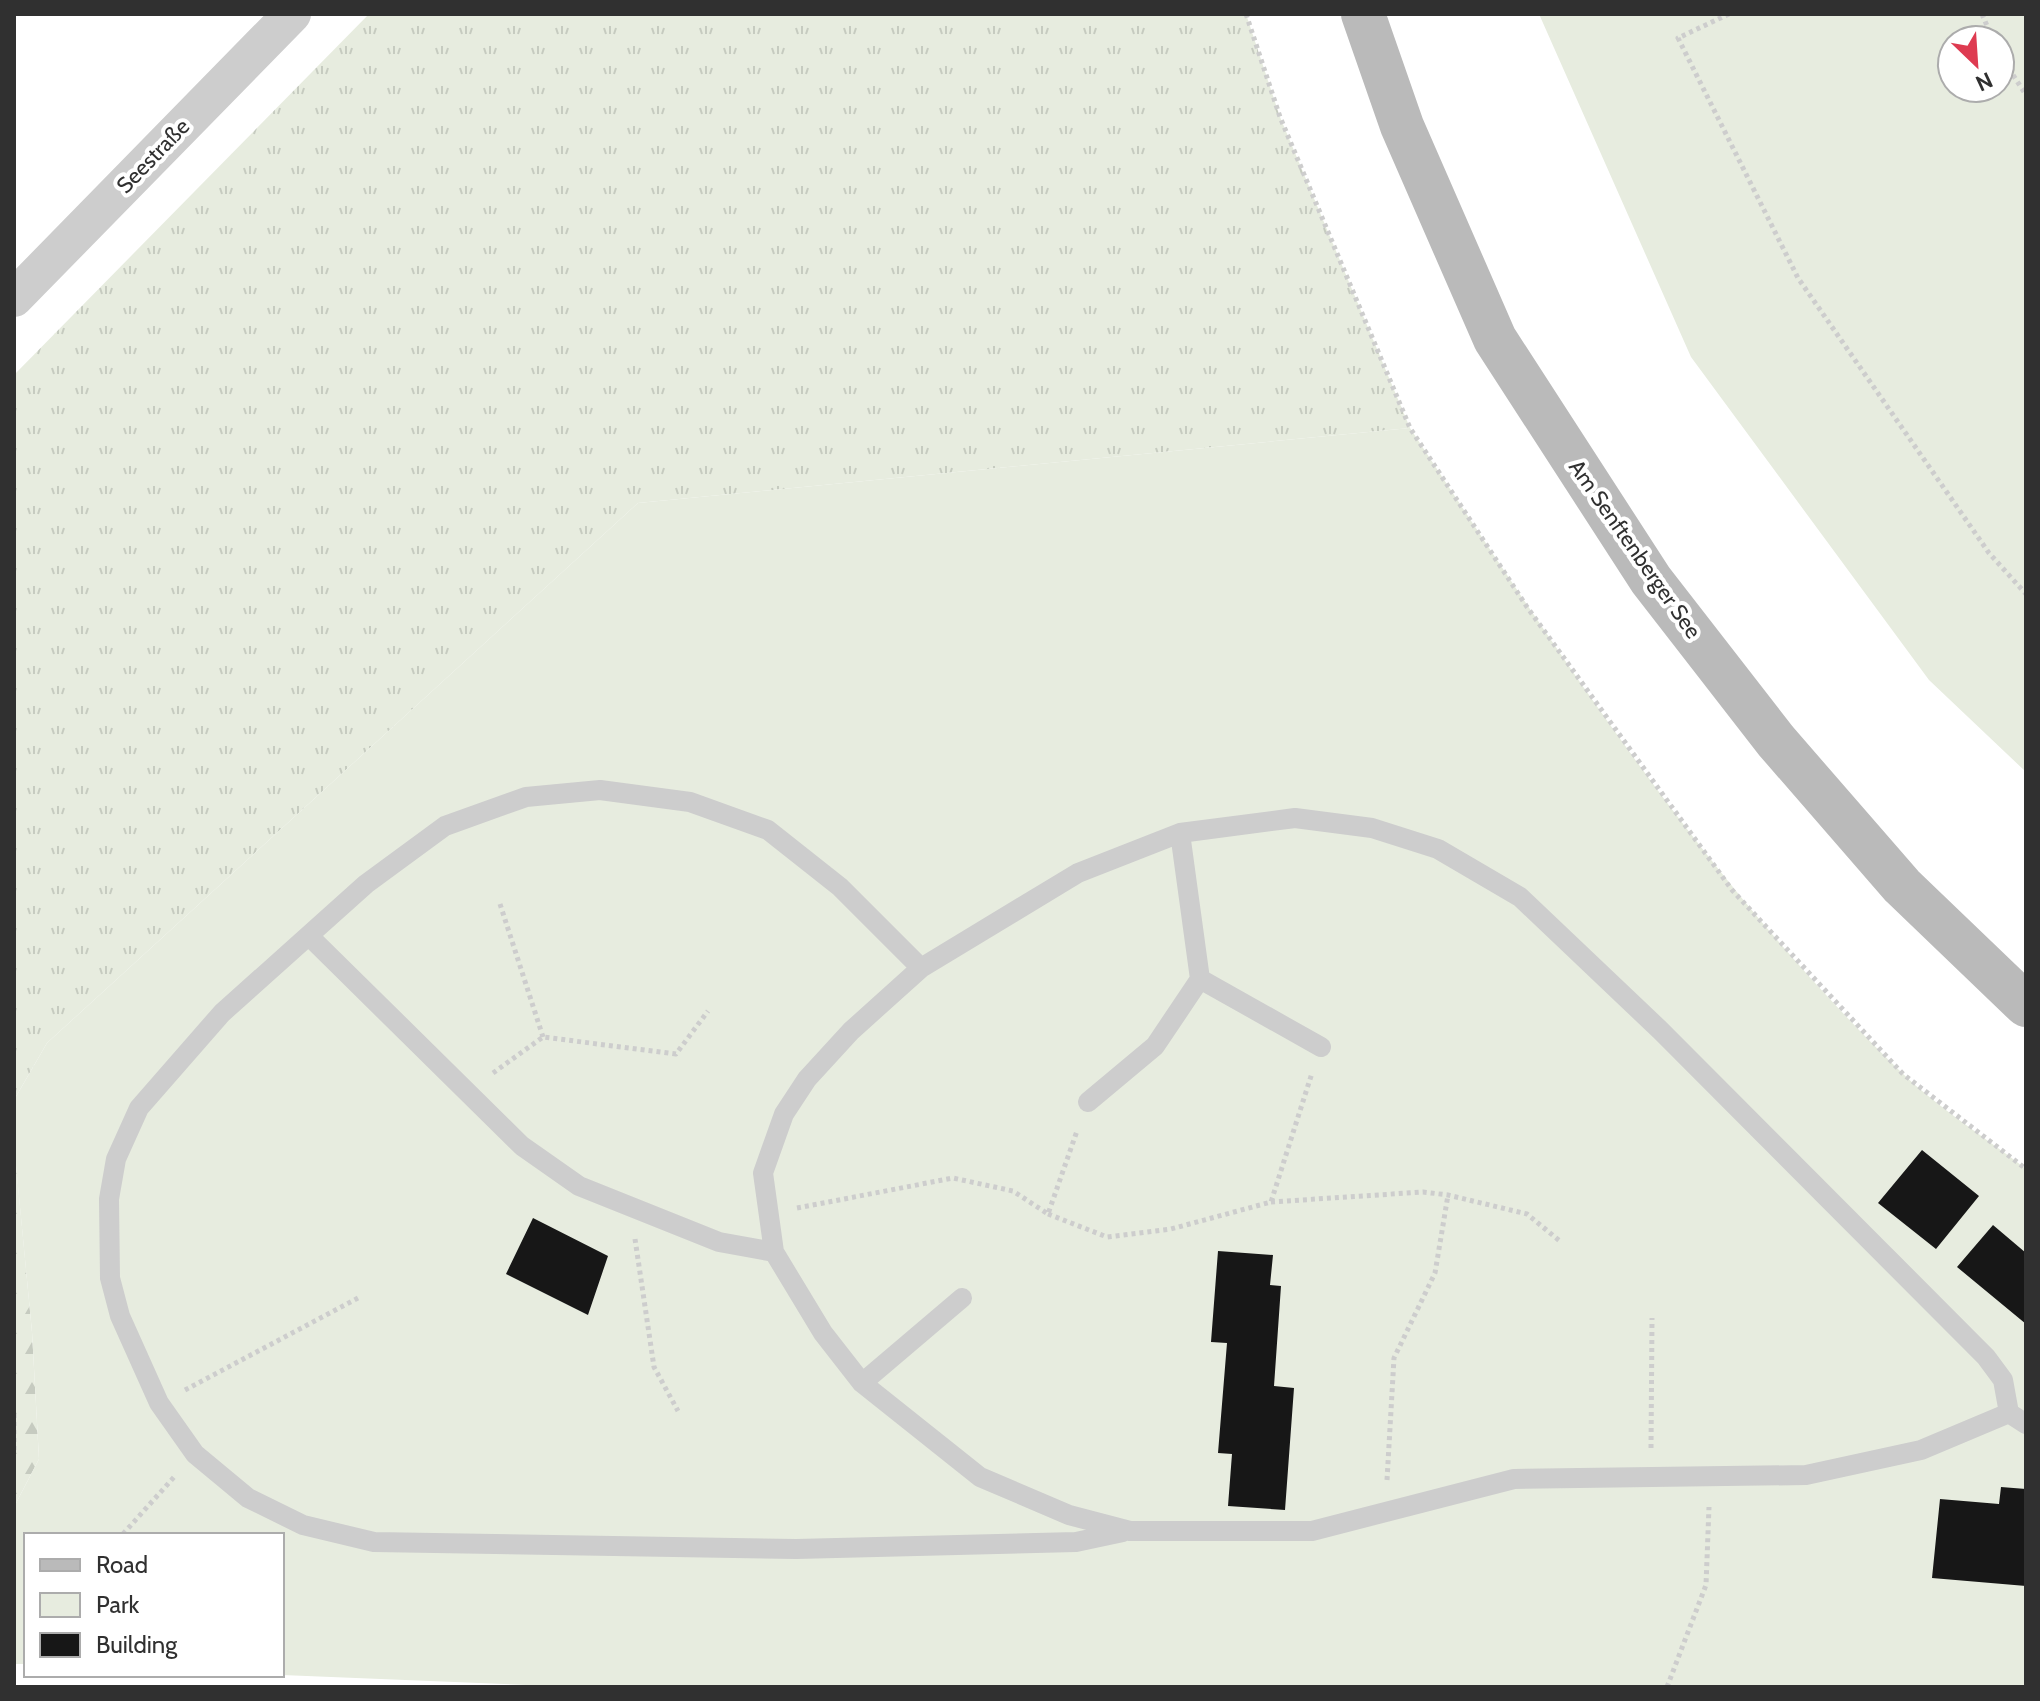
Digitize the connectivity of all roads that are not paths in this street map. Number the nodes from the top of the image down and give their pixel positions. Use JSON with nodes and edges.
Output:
{"nodes":[{"id":1,"x":292,"y":14,"type":"edge"},
{"id":2,"x":1363,"y":14,"type":"edge"},
{"id":3,"x":14,"y":298,"type":"edge"},
{"id":4,"x":1180,"y":833,"type":"junction"},
{"id":5,"x":310,"y":937,"type":"junction"},
{"id":6,"x":921,"y":968,"type":"junction"},
{"id":7,"x":1200,"y":979,"type":"junction"},
{"id":8,"x":2026,"y":1005,"type":"edge"},
{"id":9,"x":1321,"y":1047,"type":"road end"},
{"id":10,"x":1088,"y":1102,"type":"road end"},
{"id":11,"x":774,"y":1252,"type":"junction"},
{"id":12,"x":962,"y":1298,"type":"dead end"},
{"id":13,"x":862,"y":1383,"type":"junction"},
{"id":14,"x":2017,"y":1418,"type":"edge"},
{"id":15,"x":1130,"y":1531,"type":"junction"}],
"edges":[{"from":1,"to":3,"type":"street","name":"Seestraße"},
{"from":2,"to":8,"type":"street","name":"Am Senftenberger See"},
{"from":4,"to":6,"type":"lane"},
{"from":4,"to":7,"type":"lane"},
{"from":4,"to":14,"type":"lane"},
{"from":5,"to":6,"type":"lane"},
{"from":5,"to":11,"type":"lane"},
{"from":5,"to":15,"type":"lane"},
{"from":6,"to":11,"type":"lane"},
{"from":7,"to":9,"type":"lane"},
{"from":7,"to":10,"type":"lane"},
{"from":11,"to":13,"type":"lane"},
{"from":12,"to":13,"type":"lane"},
{"from":13,"to":15,"type":"lane"},
{"from":14,"to":15,"type":"lane"}]}
